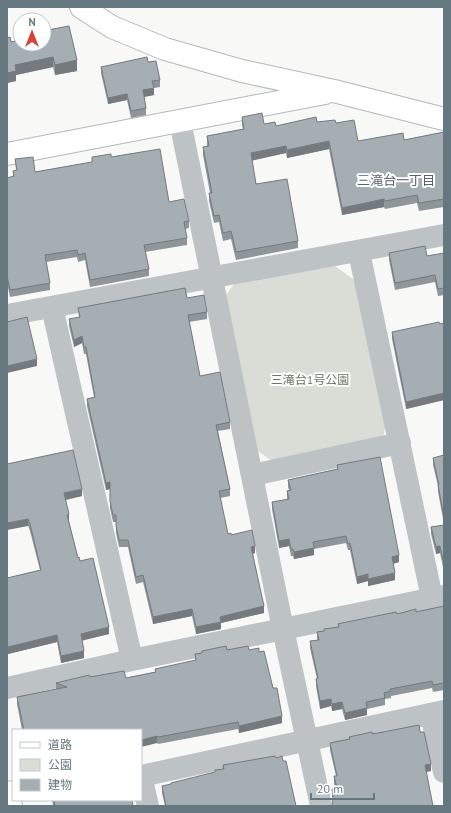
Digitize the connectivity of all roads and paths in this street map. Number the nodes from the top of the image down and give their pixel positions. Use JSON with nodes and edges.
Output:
{"nodes":[{"id":1,"x":81,"y":7,"type":"edge"},
{"id":2,"x":334,"y":91,"type":"junction"},
{"id":3,"x":444,"y":119,"type":"edge"},
{"id":4,"x":180,"y":121,"type":"junction"},
{"id":5,"x":7,"y":154,"type":"edge"},
{"id":6,"x":444,"y":235,"type":"edge"},
{"id":7,"x":358,"y":252,"type":"junction"},
{"id":8,"x":212,"y":277,"type":"junction"},
{"id":9,"x":52,"y":307,"type":"junction"},
{"id":10,"x":7,"y":315,"type":"edge"},
{"id":11,"x":400,"y":443,"type":"junction"},
{"id":12,"x":253,"y":475,"type":"junction"},
{"id":13,"x":438,"y":597,"type":"edge"},
{"id":14,"x":283,"y":629,"type":"junction"},
{"id":15,"x":132,"y":660,"type":"junction"},
{"id":16,"x":7,"y":688,"type":"edge"},
{"id":17,"x":438,"y":713,"type":"edge"},
{"id":18,"x":308,"y":741,"type":"junction"},
{"id":19,"x":444,"y":772,"type":"edge"},
{"id":20,"x":142,"y":776,"type":"edge"},
{"id":21,"x":142,"y":780,"type":"edge"},
{"id":22,"x":7,"y":792,"type":"edge"},
{"id":23,"x":11,"y":806,"type":"edge"},
{"id":24,"x":148,"y":806,"type":"edge"},
{"id":25,"x":321,"y":806,"type":"edge"}],
"edges":[{"from":1,"to":2,"type":"street"},
{"from":2,"to":3,"type":"street"},
{"from":2,"to":4,"type":"street"},
{"from":4,"to":5,"type":"street"},
{"from":4,"to":8,"type":"street"},
{"from":6,"to":7,"type":"street"},
{"from":7,"to":8,"type":"street"},
{"from":7,"to":11,"type":"street"},
{"from":8,"to":9,"type":"street"},
{"from":8,"to":12,"type":"street"},
{"from":9,"to":10,"type":"street"},
{"from":9,"to":15,"type":"street"},
{"from":11,"to":12,"type":"street"},
{"from":11,"to":13,"type":"street"},
{"from":12,"to":14,"type":"street"},
{"from":13,"to":14,"type":"street"},
{"from":14,"to":15,"type":"street"},
{"from":14,"to":18,"type":"street"},
{"from":15,"to":16,"type":"street"},
{"from":17,"to":18,"type":"street"},
{"from":17,"to":19,"type":"street"},
{"from":18,"to":20,"type":"street"},
{"from":18,"to":25,"type":"street"},
{"from":21,"to":24,"type":"street"},
{"from":22,"to":23,"type":"street"}]}
